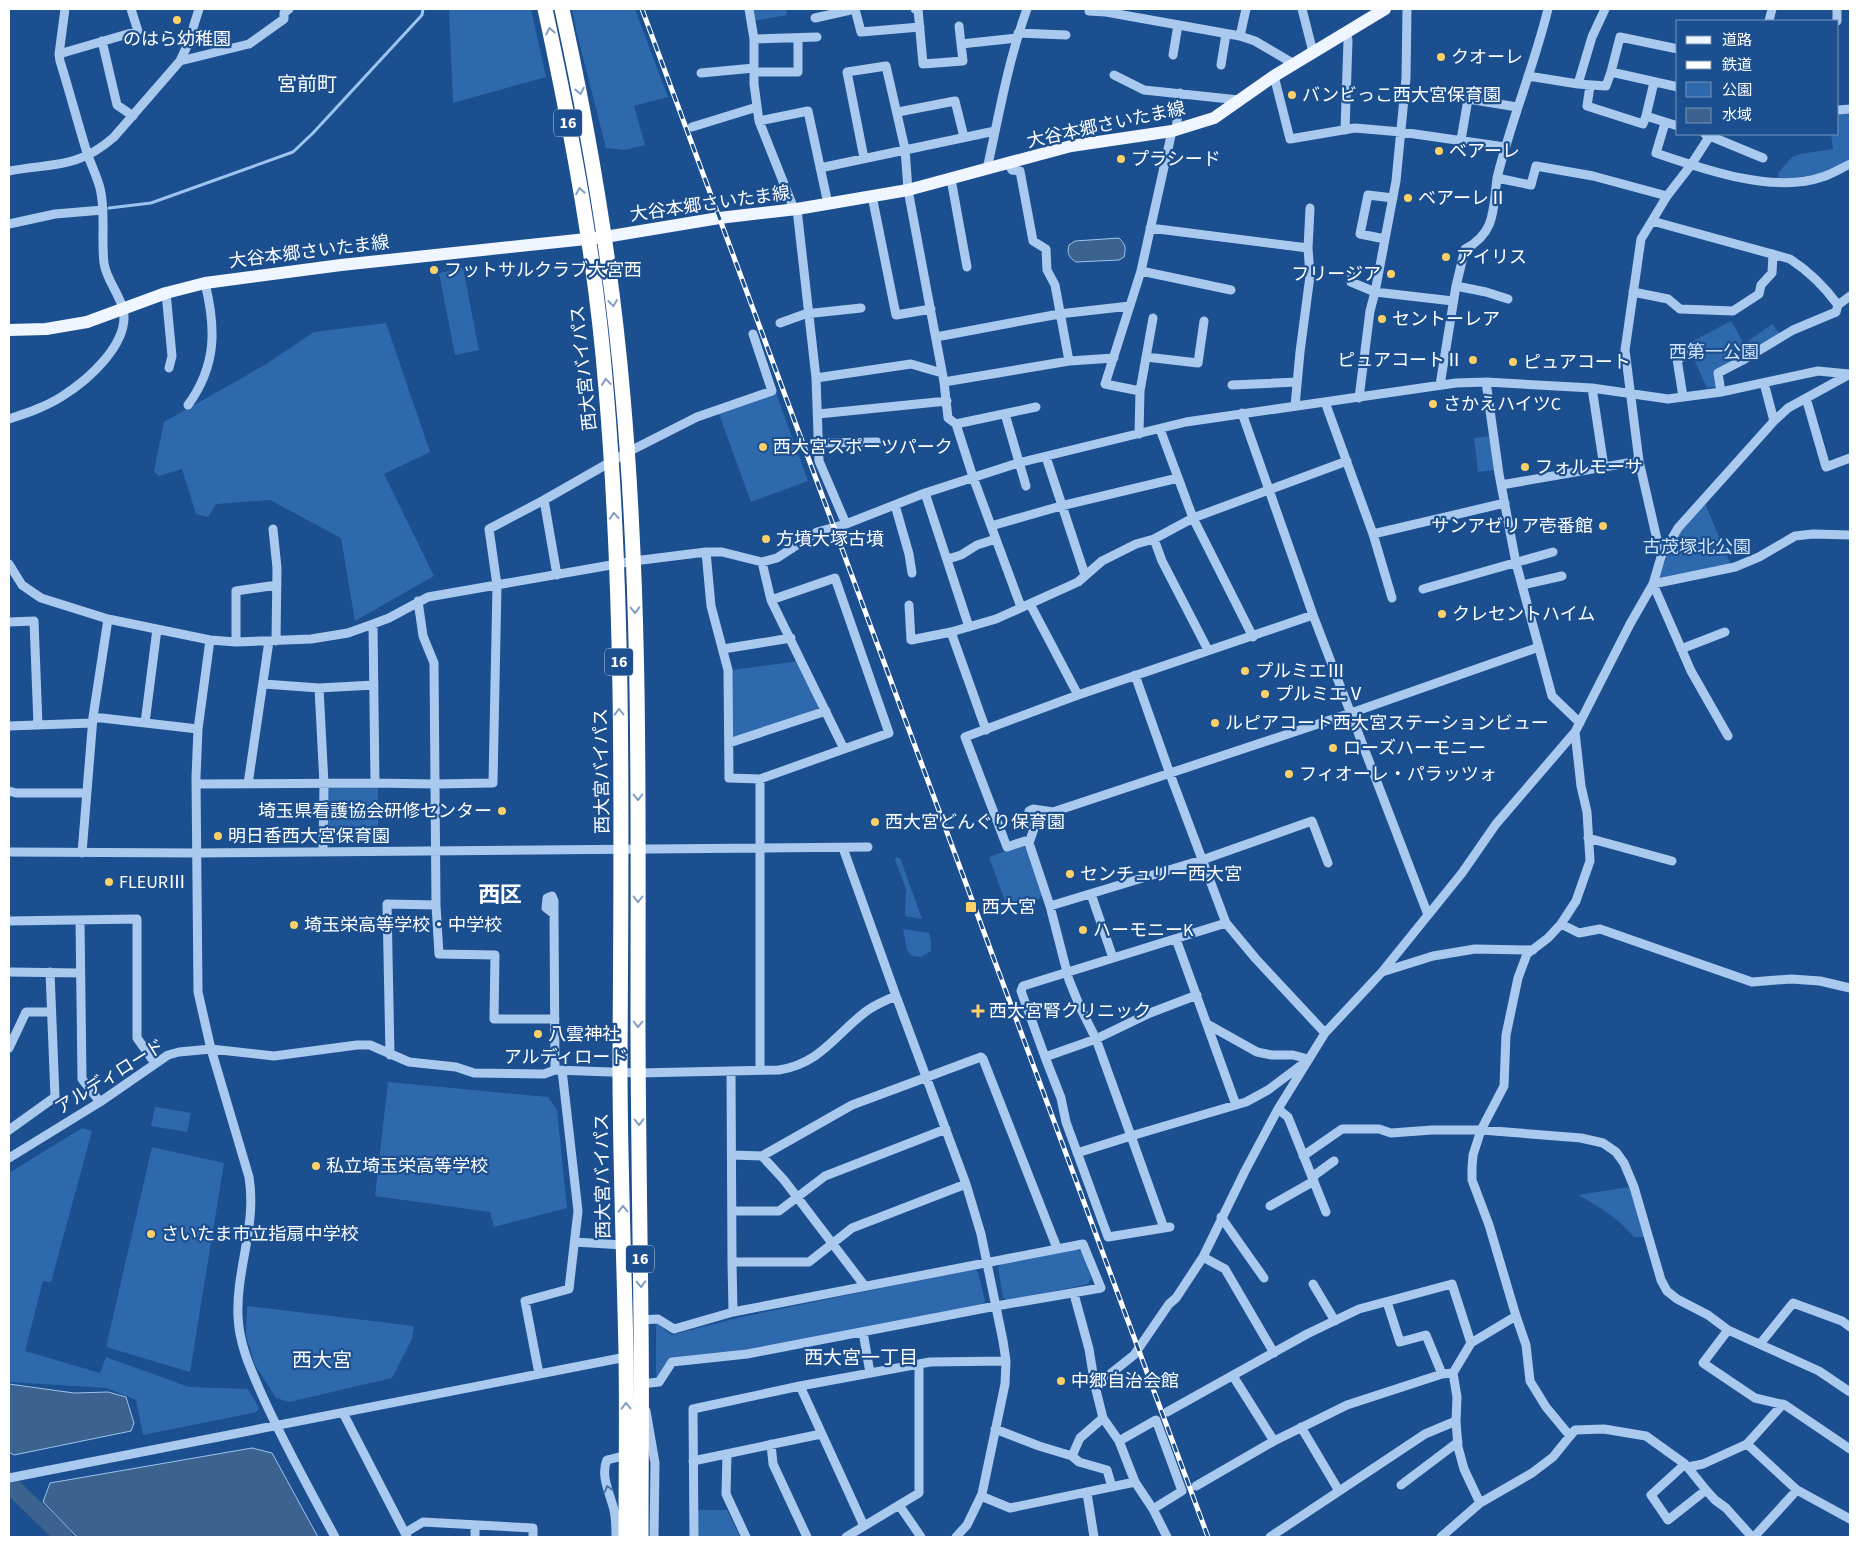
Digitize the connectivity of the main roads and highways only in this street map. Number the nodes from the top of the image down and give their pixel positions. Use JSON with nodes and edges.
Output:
{"nodes":[{"id":1,"x":545,"y":9,"type":"edge"},
{"id":2,"x":562,"y":9,"type":"edge"},
{"id":3,"x":1385,"y":9,"type":"edge"},
{"id":4,"x":605,"y":237,"type":"junction"},
{"id":5,"x":588,"y":239,"type":"junction"},
{"id":6,"x":9,"y":330,"type":"edge"},
{"id":7,"x":626,"y":1537,"type":"edge"},
{"id":8,"x":641,"y":1537,"type":"edge"}],
"edges":[{"from":5,"to":1,"type":"highway","name":"西大宮バイパス","number":"16","one_way":true},
{"from":2,"to":4,"type":"highway","name":"西大宮バイパス","number":"16","one_way":true},
{"from":3,"to":4,"type":"main road","name":"大谷本郷さいたま線"},
{"from":4,"to":5,"type":"main road","name":"大谷本郷さいたま線"},
{"from":4,"to":8,"type":"highway","name":"西大宮バイパス","number":"16","one_way":true},
{"from":5,"to":6,"type":"main road","name":"大谷本郷さいたま線"},
{"from":7,"to":5,"type":"highway","name":"西大宮バイパス","number":"16","one_way":true}]}
